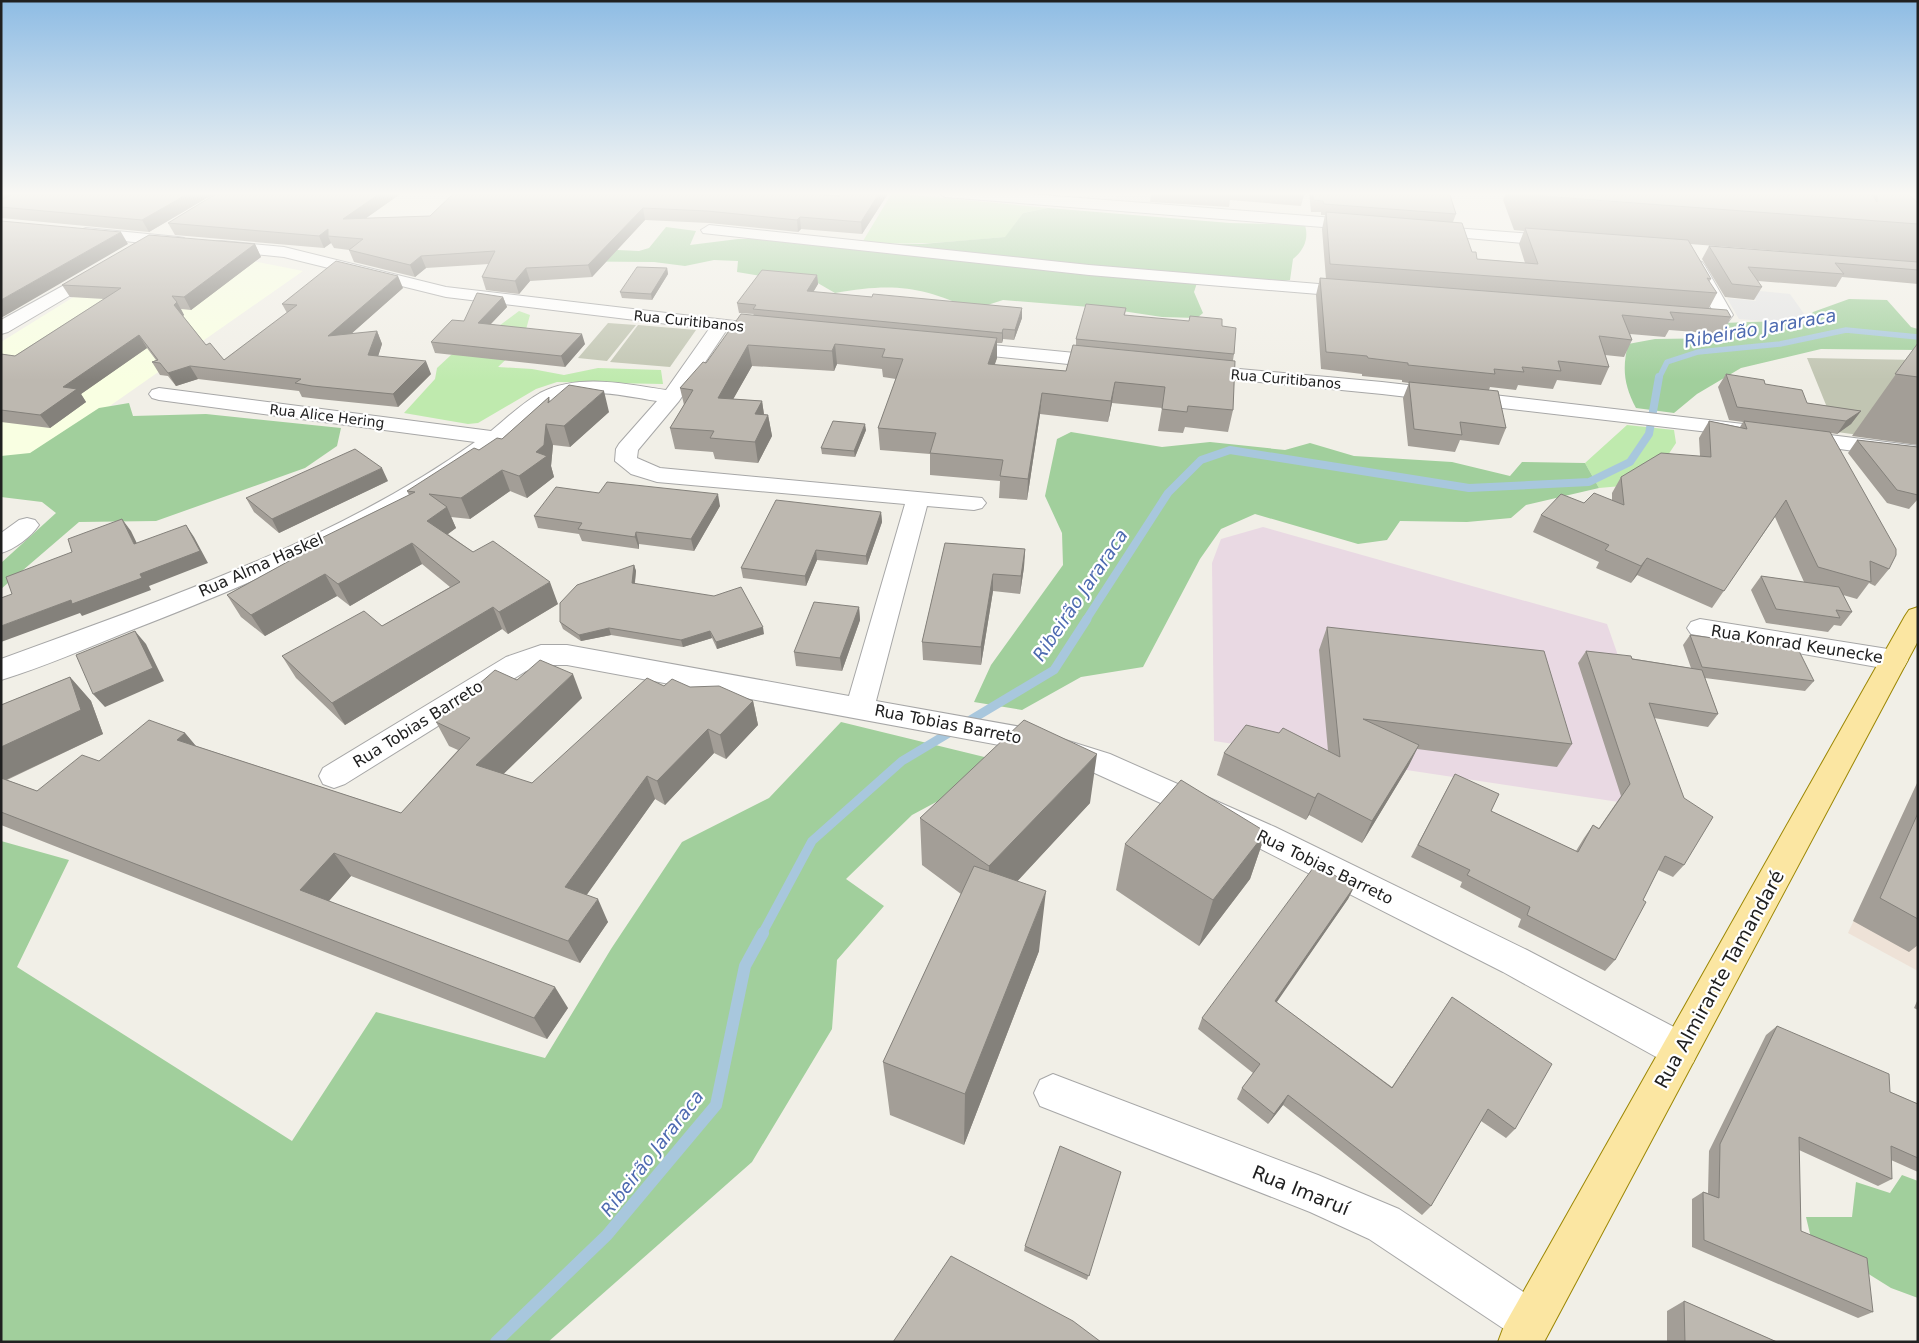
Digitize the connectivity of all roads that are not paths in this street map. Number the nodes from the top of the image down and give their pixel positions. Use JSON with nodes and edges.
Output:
{"nodes":[{"id":1,"x":295,"y":255,"type":"edge"},
{"id":2,"x":943,"y":255,"type":"edge"},
{"id":3,"x":1690,"y":255,"type":"edge"},
{"id":4,"x":110,"y":264,"type":"edge"},
{"id":5,"x":1368,"y":293,"type":"edge"},
{"id":6,"x":1681,"y":316,"type":"edge"},
{"id":7,"x":721,"y":325,"type":"junction"},
{"id":8,"x":1,"y":328,"type":"edge"},
{"id":9,"x":790,"y":332,"type":"edge"},
{"id":10,"x":938,"y":346,"type":"edge"},
{"id":11,"x":1126,"y":364,"type":"edge"},
{"id":12,"x":1175,"y":368,"type":"edge"},
{"id":13,"x":159,"y":394,"type":"dead end"},
{"id":14,"x":672,"y":397,"type":"junction"},
{"id":15,"x":495,"y":438,"type":"junction"},
{"id":16,"x":1918,"y":453,"type":"edge"},
{"id":17,"x":918,"y":498,"type":"junction"},
{"id":18,"x":974,"y":503,"type":"dead end"},
{"id":19,"x":27,"y":525,"type":"dead end"},
{"id":20,"x":1,"y":545,"type":"edge"},
{"id":21,"x":1918,"y":616,"type":"edge"},
{"id":22,"x":1700,"y":628,"type":"dead end"},
{"id":23,"x":1894,"y":660,"type":"junction"},
{"id":24,"x":1,"y":670,"type":"edge"},
{"id":25,"x":860,"y":708,"type":"junction"},
{"id":26,"x":334,"y":776,"type":"dead end"},
{"id":27,"x":1680,"y":1050,"type":"junction"},
{"id":28,"x":1053,"y":1093,"type":"dead end"},
{"id":29,"x":1525,"y":1332,"type":"edge"}],
"edges":[{"from":1,"to":7,"type":"street","name":"Rua Curitibanos"},
{"from":2,"to":5,"type":"street"},
{"from":3,"to":6,"type":"street"},
{"from":4,"to":8,"type":"street"},
{"from":7,"to":9,"type":"street","name":"Rua Curitibanos"},
{"from":7,"to":14,"type":"street"},
{"from":10,"to":11,"type":"street"},
{"from":12,"to":16,"type":"street","name":"Rua Curitibanos"},
{"from":13,"to":15,"type":"street","name":"Rua Alice Hering"},
{"from":14,"to":15,"type":"street","name":"Rua Alma Haskel"},
{"from":14,"to":17,"type":"street"},
{"from":15,"to":24,"type":"street","name":"Rua Alma Haskel"},
{"from":17,"to":18,"type":"street"},
{"from":17,"to":25,"type":"street"},
{"from":19,"to":20,"type":"street"},
{"from":21,"to":23,"type":"main road","name":"Rua Almirante Tamandaré"},
{"from":22,"to":23,"type":"street","name":"Rua Konrad Keunecke"},
{"from":23,"to":27,"type":"main road","name":"Rua Almirante Tamandaré"},
{"from":25,"to":26,"type":"street","name":"Rua Tobias Barreto"},
{"from":25,"to":27,"type":"street","name":"Rua Tobias Barreto"},
{"from":27,"to":29,"type":"main road","name":"Rua Almirante Tamandaré"},
{"from":28,"to":29,"type":"street","name":"Rua Imaruí"}]}
